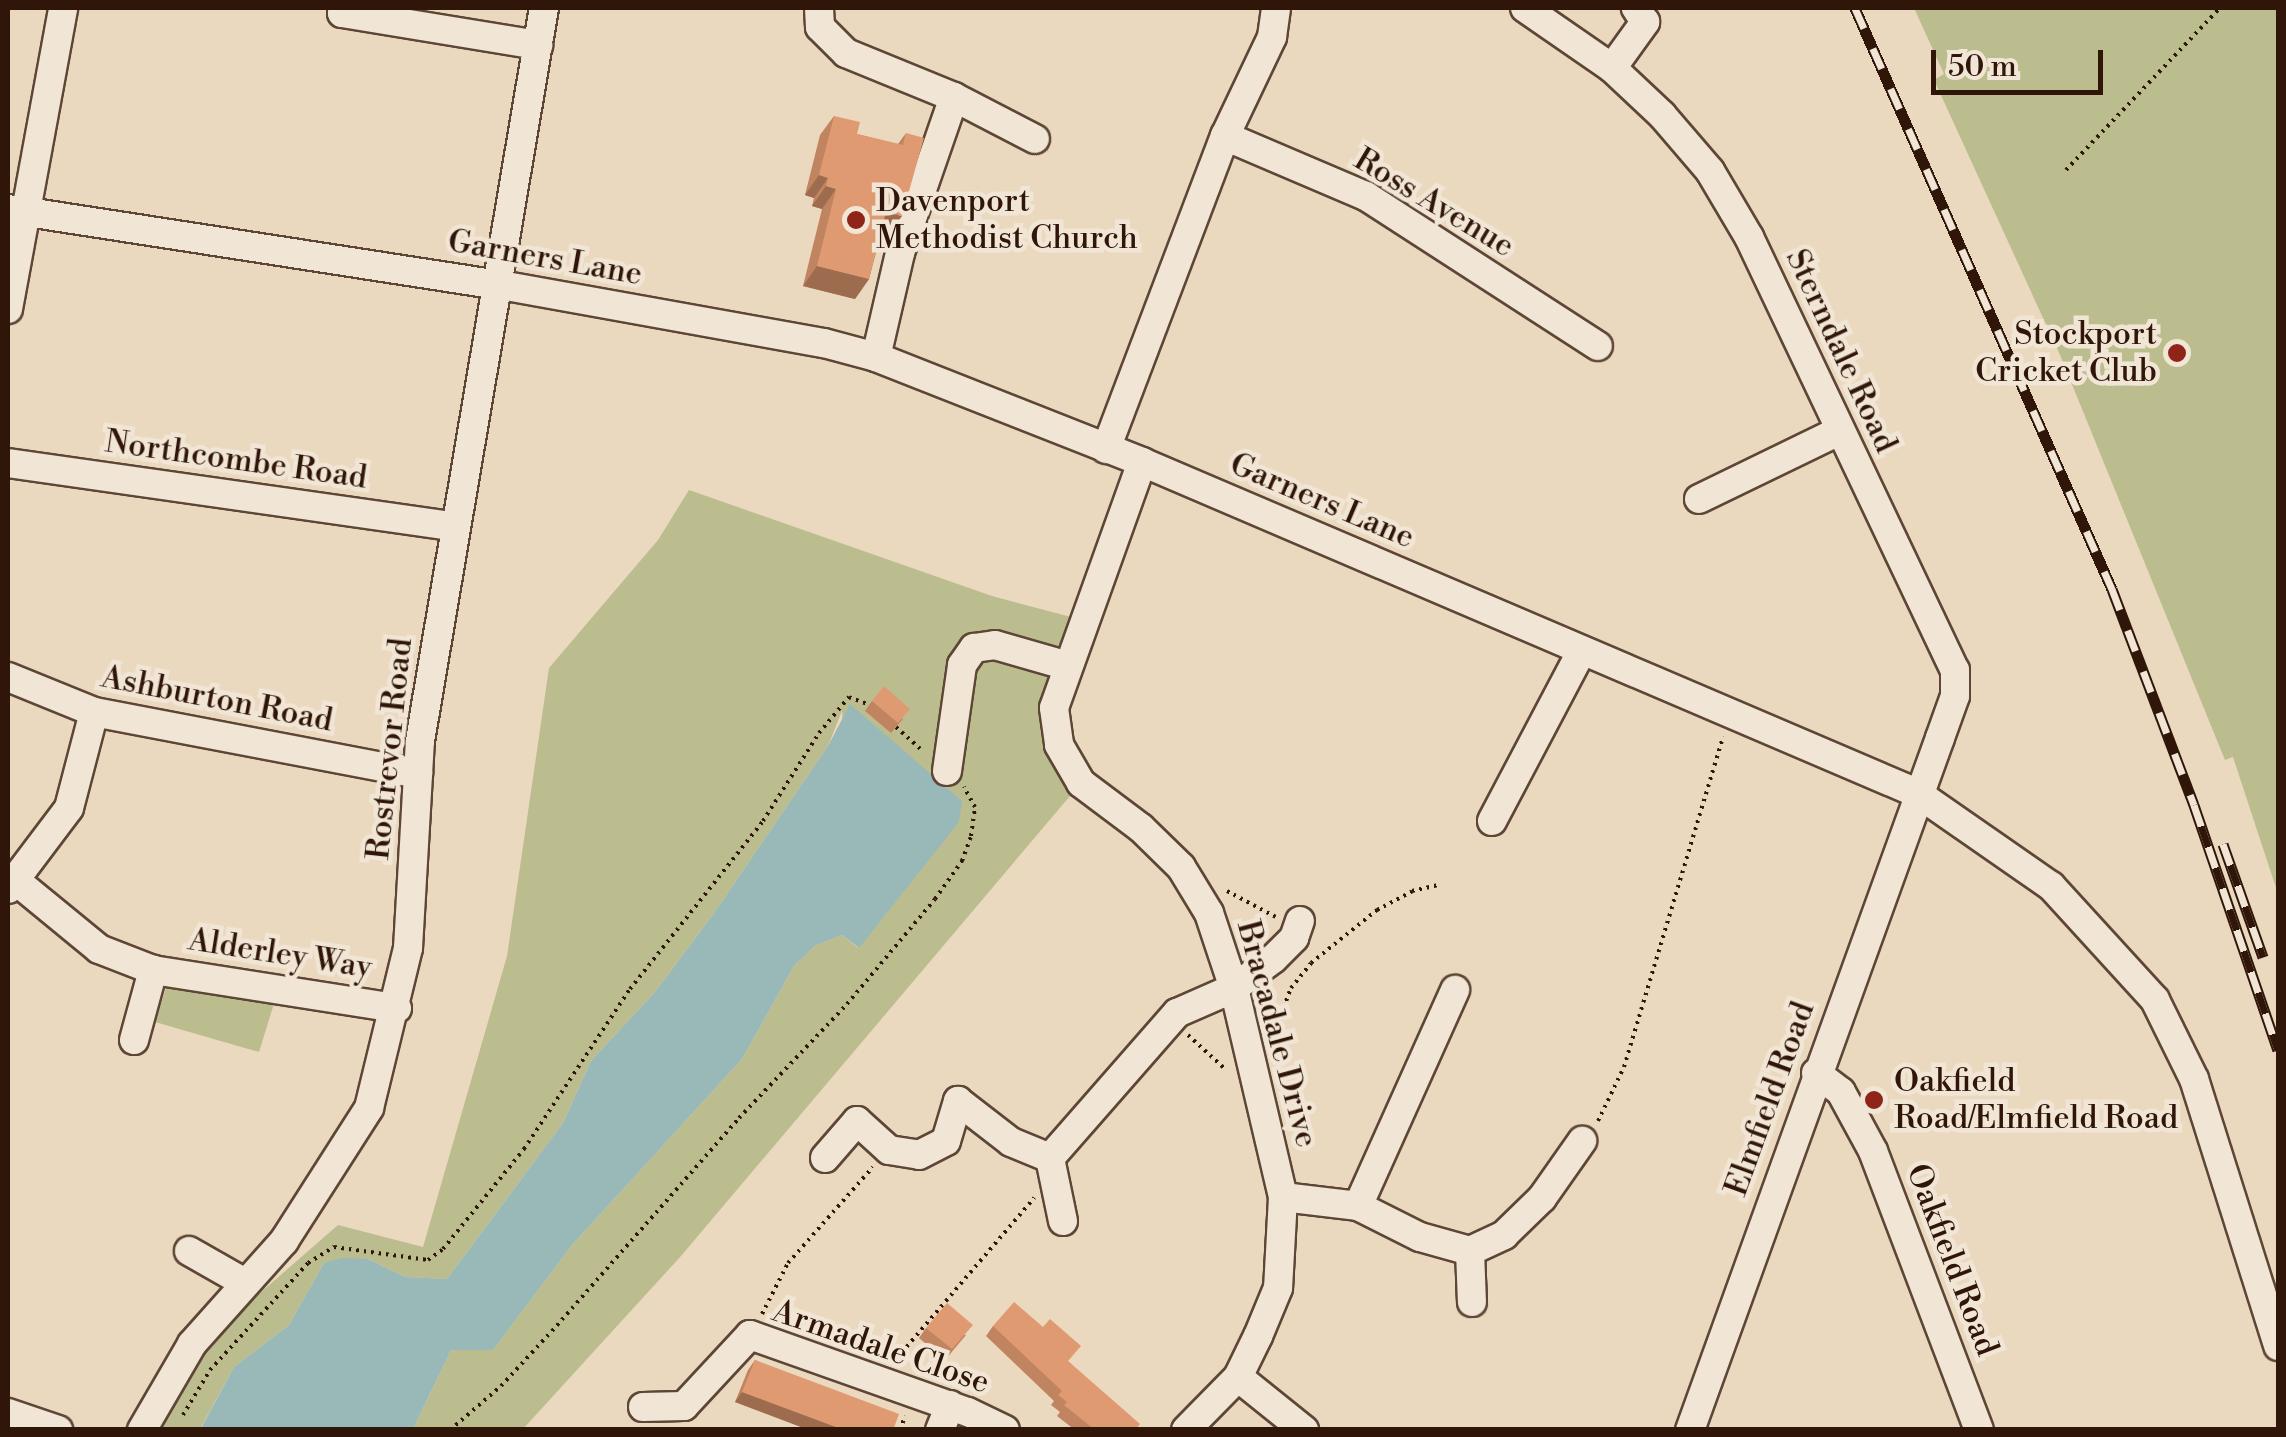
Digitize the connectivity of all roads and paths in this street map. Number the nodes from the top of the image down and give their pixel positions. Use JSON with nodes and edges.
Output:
{"nodes":[{"id":1,"x":63,"y":8,"type":"edge"},
{"id":2,"x":544,"y":8,"type":"edge"},
{"id":3,"x":819,"y":8,"type":"edge"},
{"id":4,"x":1276,"y":8,"type":"edge"},
{"id":5,"x":1526,"y":8,"type":"edge"},
{"id":6,"x":1636,"y":8,"type":"edge"},
{"id":7,"x":2220,"y":8,"type":"edge"},
{"id":8,"x":341,"y":19,"type":"edge"},
{"id":9,"x":538,"y":45,"type":"junction"},
{"id":10,"x":1612,"y":68,"type":"junction"},
{"id":11,"x":954,"y":97,"type":"junction"},
{"id":12,"x":1225,"y":136,"type":"junction"},
{"id":13,"x":1035,"y":140,"type":"dead end"},
{"id":14,"x":2066,"y":170,"type":"dead end"},
{"id":15,"x":16,"y":211,"type":"edge"},
{"id":16,"x":496,"y":284,"type":"junction"},
{"id":17,"x":8,"y":309,"type":"edge"},
{"id":18,"x":1598,"y":346,"type":"dead end"},
{"id":19,"x":876,"y":357,"type":"junction"},
{"id":20,"x":1839,"y":431,"type":"junction"},
{"id":21,"x":1106,"y":448,"type":"junction"},
{"id":22,"x":1142,"y":462,"type":"junction"},
{"id":23,"x":8,"y":464,"type":"edge"},
{"id":24,"x":1699,"y":499,"type":"dead end"},
{"id":25,"x":455,"y":527,"type":"junction"},
{"id":26,"x":1582,"y":650,"type":"junction"},
{"id":27,"x":1068,"y":666,"type":"junction"},
{"id":28,"x":8,"y":676,"type":"edge"},
{"id":29,"x":870,"y":704,"type":"edge"},
{"id":30,"x":94,"y":712,"type":"junction"},
{"id":31,"x":1730,"y":713,"type":"junction"},
{"id":32,"x":896,"y":727,"type":"edge"},
{"id":33,"x":947,"y":771,"type":"junction"},
{"id":34,"x":418,"y":774,"type":"junction"},
{"id":35,"x":1918,"y":793,"type":"junction"},
{"id":36,"x":1492,"y":821,"type":"dead end"},
{"id":37,"x":1181,"y":867,"type":"junction"},
{"id":38,"x":11,"y":884,"type":"edge"},
{"id":39,"x":1439,"y":884,"type":"dead end"},
{"id":40,"x":1298,"y":925,"type":"joint"},
{"id":41,"x":153,"y":970,"type":"junction"},
{"id":42,"x":1234,"y":988,"type":"junction"},
{"id":43,"x":1455,"y":990,"type":"dead end"},
{"id":44,"x":396,"y":1008,"type":"junction"},
{"id":45,"x":1172,"y":1020,"type":"junction"},
{"id":46,"x":134,"y":1040,"type":"dead end"},
{"id":47,"x":1278,"y":1060,"type":"dead end"},
{"id":48,"x":1816,"y":1073,"type":"junction"},
{"id":49,"x":1261,"y":1103,"type":"junction"},
{"id":50,"x":1582,"y":1142,"type":"joint"},
{"id":51,"x":888,"y":1150,"type":"junction"},
{"id":52,"x":825,"y":1158,"type":"dead end"},
{"id":53,"x":1052,"y":1166,"type":"junction"},
{"id":54,"x":1284,"y":1198,"type":"junction"},
{"id":55,"x":1358,"y":1206,"type":"junction"},
{"id":56,"x":1064,"y":1221,"type":"dead end"},
{"id":57,"x":1470,"y":1251,"type":"junction"},
{"id":58,"x":190,"y":1252,"type":"dead end"},
{"id":59,"x":245,"y":1282,"type":"junction"},
{"id":60,"x":1472,"y":1302,"type":"dead end"},
{"id":61,"x":750,"y":1336,"type":"junction"},
{"id":62,"x":2278,"y":1346,"type":"edge"},
{"id":63,"x":1238,"y":1377,"type":"junction"},
{"id":64,"x":878,"y":1380,"type":"junction"},
{"id":65,"x":643,"y":1406,"type":"dead end"},
{"id":66,"x":8,"y":1414,"type":"edge"},
{"id":67,"x":944,"y":1417,"type":"edge"},
{"id":68,"x":58,"y":1430,"type":"edge"},
{"id":69,"x":142,"y":1430,"type":"edge"},
{"id":70,"x":174,"y":1430,"type":"edge"},
{"id":71,"x":450,"y":1430,"type":"edge"},
{"id":72,"x":1005,"y":1430,"type":"edge"},
{"id":73,"x":1186,"y":1430,"type":"edge"},
{"id":74,"x":1304,"y":1430,"type":"edge"},
{"id":75,"x":1690,"y":1430,"type":"edge"},
{"id":76,"x":1979,"y":1430,"type":"edge"}],
"edges":[{"from":1,"to":15,"type":"street"},
{"from":2,"to":9,"type":"street","name":"Rostrevor Road"},
{"from":3,"to":11,"type":"street"},
{"from":4,"to":12,"type":"street"},
{"from":5,"to":10,"type":"street","name":"Sterndale Road"},
{"from":6,"to":10,"type":"street"},
{"from":7,"to":14,"type":"path"},
{"from":8,"to":9,"type":"street"},
{"from":9,"to":16,"type":"street","name":"Rostrevor Road"},
{"from":10,"to":20,"type":"street","name":"Sterndale Road"},
{"from":11,"to":13,"type":"street"},
{"from":11,"to":19,"type":"street"},
{"from":12,"to":18,"type":"street","name":"Ross Avenue"},
{"from":12,"to":21,"type":"street"},
{"from":15,"to":16,"type":"street","name":"Garners Lane"},
{"from":15,"to":17,"type":"street"},
{"from":16,"to":19,"type":"street","name":"Garners Lane"},
{"from":16,"to":25,"type":"street","name":"Rostrevor Road"},
{"from":19,"to":21,"type":"street","name":"Garners Lane"},
{"from":20,"to":24,"type":"street"},
{"from":20,"to":35,"type":"street","name":"Sterndale Road"},
{"from":21,"to":22,"type":"street","name":"Garners Lane"},
{"from":22,"to":26,"type":"street","name":"Garners Lane"},
{"from":22,"to":27,"type":"street","name":"Bracadale Drive"},
{"from":23,"to":25,"type":"street","name":"Northcombe Road"},
{"from":25,"to":34,"type":"street","name":"Rostrevor Road"},
{"from":26,"to":31,"type":"street","name":"Garners Lane"},
{"from":26,"to":36,"type":"street"},
{"from":27,"to":33,"type":"street"},
{"from":27,"to":37,"type":"street","name":"Bracadale Drive"},
{"from":28,"to":30,"type":"street","name":"Ashburton Road"},
{"from":29,"to":70,"type":"path"},
{"from":30,"to":34,"type":"street","name":"Ashburton Road"},
{"from":30,"to":38,"type":"street"},
{"from":31,"to":35,"type":"street","name":"Garners Lane"},
{"from":31,"to":50,"type":"path"},
{"from":32,"to":33,"type":"path"},
{"from":33,"to":71,"type":"path"},
{"from":34,"to":44,"type":"street","name":"Rostrevor Road"},
{"from":35,"to":48,"type":"street","name":"Elmfield Road"},
{"from":35,"to":62,"type":"street","name":"Garners Lane"},
{"from":37,"to":40,"type":"path"},
{"from":37,"to":42,"type":"street","name":"Bracadale Drive"},
{"from":38,"to":41,"type":"street","name":"Alderley Way"},
{"from":39,"to":47,"type":"path"},
{"from":40,"to":42,"type":"street"},
{"from":41,"to":44,"type":"street","name":"Alderley Way"},
{"from":41,"to":46,"type":"street","name":"Alderley Way"},
{"from":42,"to":45,"type":"street"},
{"from":42,"to":49,"type":"street","name":"Bracadale Drive"},
{"from":43,"to":55,"type":"street"},
{"from":44,"to":59,"type":"street","name":"Rostrevor Road"},
{"from":45,"to":49,"type":"path"},
{"from":45,"to":53,"type":"street"},
{"from":48,"to":75,"type":"street","name":"Elmfield Road"},
{"from":48,"to":76,"type":"street","name":"Oakfield Road"},
{"from":49,"to":54,"type":"street","name":"Bracadale Drive"},
{"from":50,"to":57,"type":"street"},
{"from":51,"to":52,"type":"street"},
{"from":51,"to":53,"type":"street"},
{"from":51,"to":61,"type":"path"},
{"from":53,"to":56,"type":"street"},
{"from":53,"to":64,"type":"path"},
{"from":54,"to":55,"type":"street"},
{"from":54,"to":63,"type":"street","name":"Bracadale Drive"},
{"from":55,"to":57,"type":"street"},
{"from":57,"to":60,"type":"street"},
{"from":58,"to":59,"type":"street"},
{"from":59,"to":69,"type":"street","name":"Rostrevor Road"},
{"from":61,"to":64,"type":"street","name":"Armadale Close"},
{"from":61,"to":65,"type":"street","name":"Armadale Close"},
{"from":63,"to":73,"type":"street","name":"Bracadale Drive"},
{"from":63,"to":74,"type":"street"},
{"from":64,"to":67,"type":"street","name":"Armadale Close"},
{"from":66,"to":68,"type":"street"},
{"from":67,"to":72,"type":"street","name":"Armadale Close"}]}
